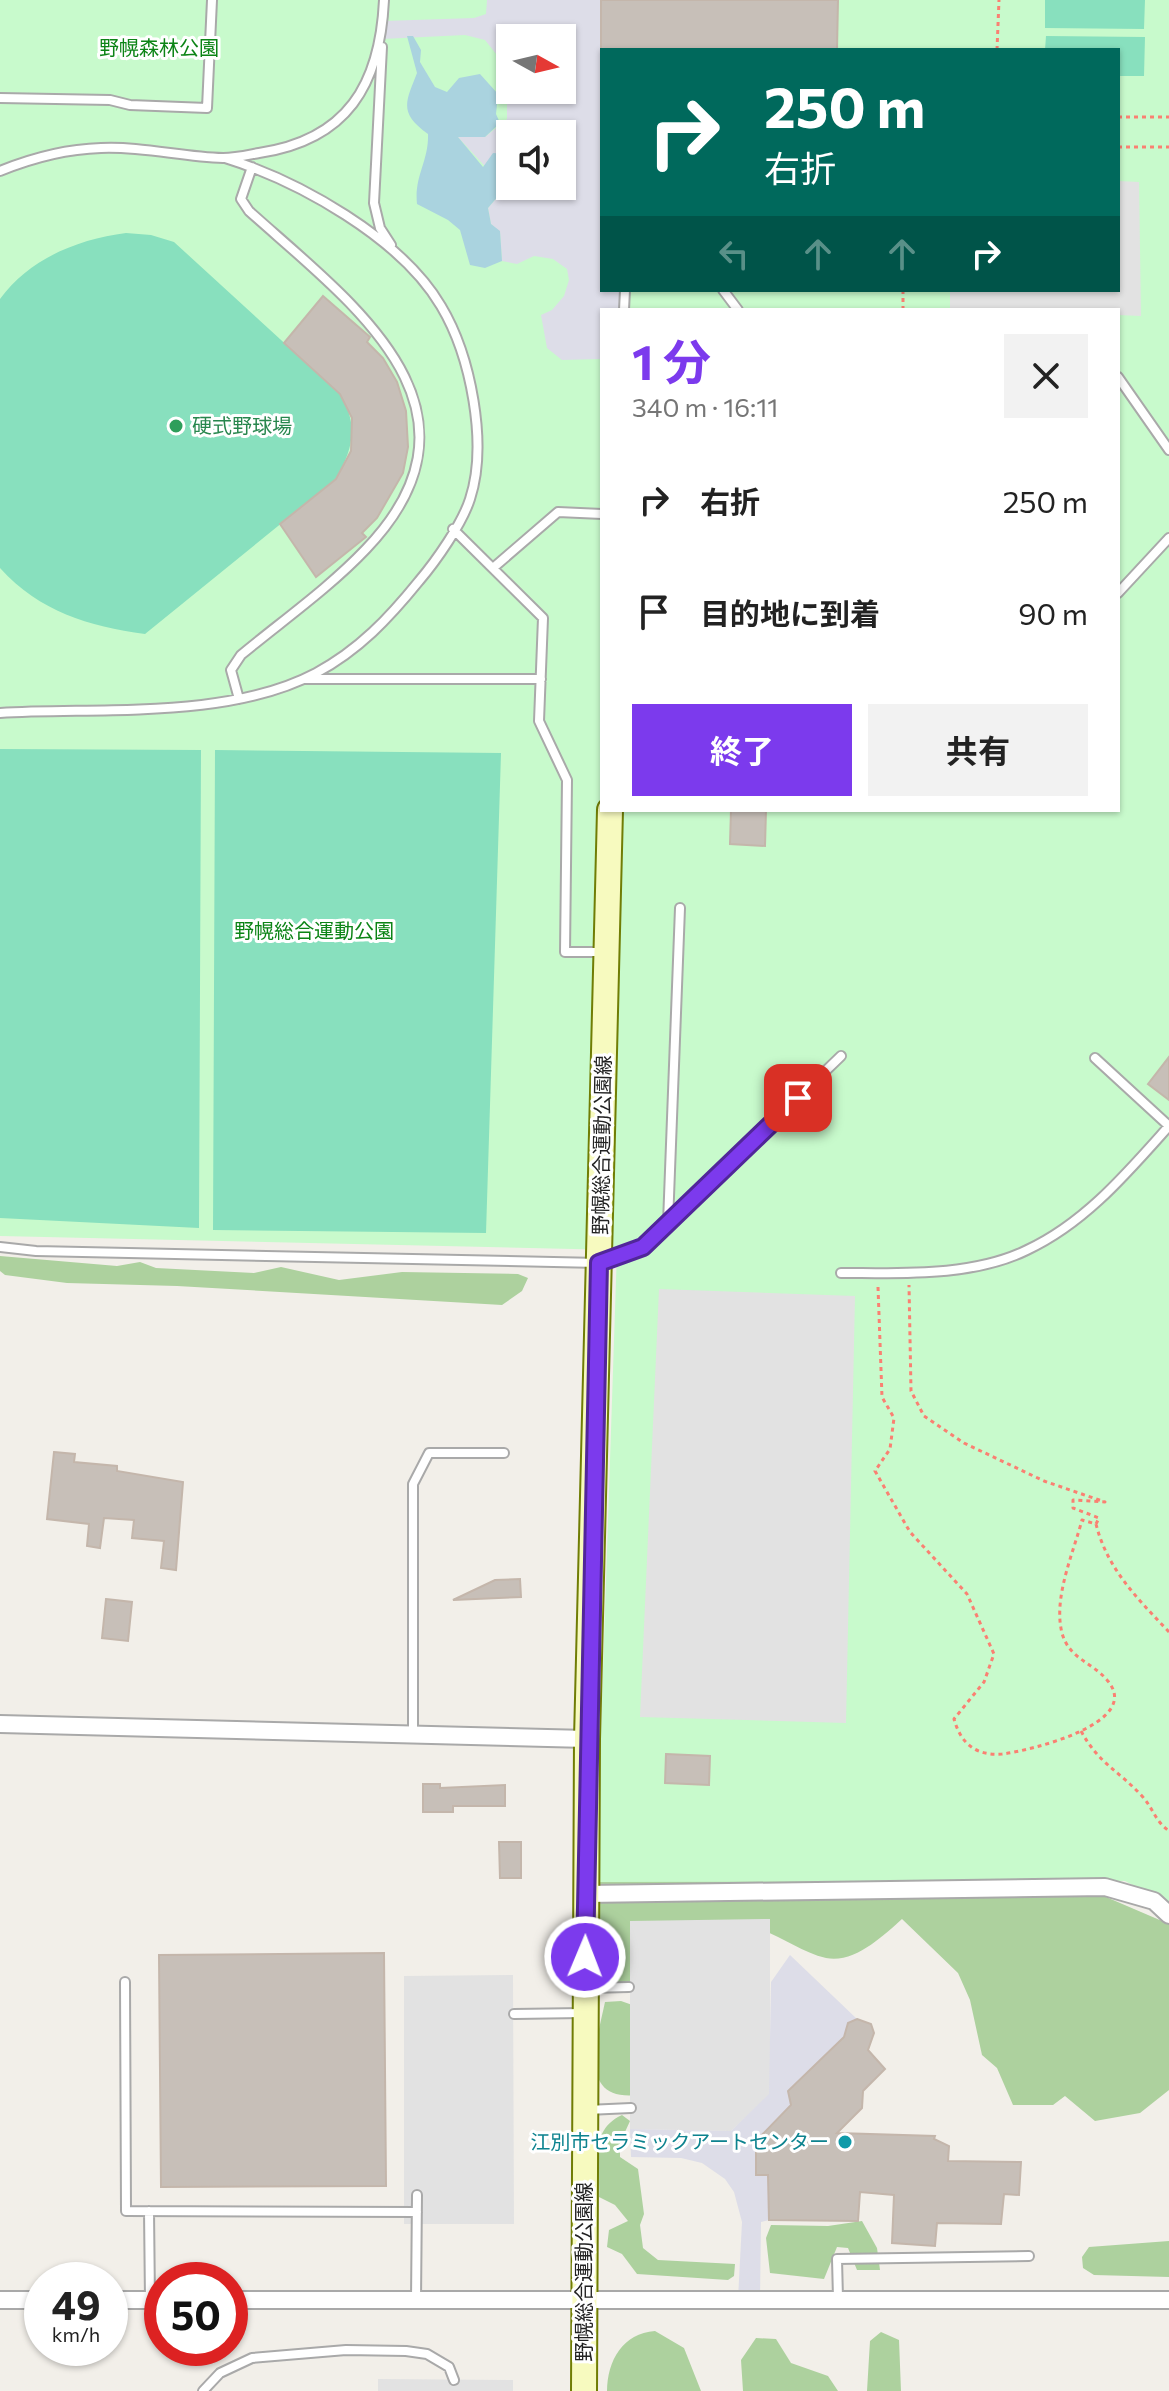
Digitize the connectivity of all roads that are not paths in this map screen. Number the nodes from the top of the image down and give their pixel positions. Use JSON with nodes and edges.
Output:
{"nodes":[{"id":1,"x":212,"y":0,"type":"edge"},
{"id":2,"x":384,"y":0,"type":"edge"},
{"id":3,"x":382,"y":39,"type":"junction"},
{"id":4,"x":0,"y":98,"type":"edge"},
{"id":5,"x":225,"y":158,"type":"junction"},
{"id":6,"x":252,"y":167,"type":"junction"},
{"id":7,"x":0,"y":171,"type":"edge"},
{"id":8,"x":396,"y":252,"type":"junction"},
{"id":9,"x":1120,"y":380,"type":"edge"},
{"id":10,"x":1169,"y":450,"type":"edge"},
{"id":11,"x":600,"y":514,"type":"edge"},
{"id":12,"x":453,"y":529,"type":"junction"},
{"id":13,"x":1169,"y":538,"type":"edge"},
{"id":14,"x":493,"y":568,"type":"junction"},
{"id":15,"x":1120,"y":591,"type":"edge"},
{"id":16,"x":297,"y":679,"type":"junction"},
{"id":17,"x":541,"y":679,"type":"junction"},
{"id":18,"x":239,"y":699,"type":"junction"},
{"id":19,"x":0,"y":713,"type":"edge"},
{"id":20,"x":610,"y":812,"type":"edge"},
{"id":21,"x":680,"y":908,"type":"dead end"},
{"id":22,"x":607,"y":952,"type":"junction"},
{"id":23,"x":841,"y":1056,"type":"dead end"},
{"id":24,"x":1095,"y":1058,"type":"dead end"},
{"id":25,"x":1169,"y":1126,"type":"edge"},
{"id":26,"x":668,"y":1223,"type":"junction"},
{"id":27,"x":0,"y":1247,"type":"edge"},
{"id":28,"x":599,"y":1263,"type":"junction"},
{"id":29,"x":841,"y":1273,"type":"dead end"},
{"id":30,"x":504,"y":1453,"type":"dead end"},
{"id":31,"x":0,"y":1724,"type":"edge"},
{"id":32,"x":413,"y":1734,"type":"junction"},
{"id":33,"x":587,"y":1739,"type":"junction"},
{"id":34,"x":586,"y":1894,"type":"junction"},
{"id":35,"x":1169,"y":1915,"type":"edge"},
{"id":36,"x":125,"y":1982,"type":"dead end"},
{"id":37,"x":629,"y":1987,"type":"dead end"},
{"id":38,"x":584,"y":2000,"type":"junction"},
{"id":39,"x":514,"y":2014,"type":"dead end"},
{"id":40,"x":631,"y":2108,"type":"dead end"},
{"id":41,"x":583,"y":2111,"type":"junction"},
{"id":42,"x":417,"y":2195,"type":"dead end"},
{"id":43,"x":149,"y":2211,"type":"junction"},
{"id":44,"x":417,"y":2212,"type":"junction"},
{"id":45,"x":1029,"y":2256,"type":"dead end"},
{"id":46,"x":153,"y":2262,"type":"edge"},
{"id":47,"x":838,"y":2298,"type":"junction"},
{"id":48,"x":0,"y":2300,"type":"edge"},
{"id":49,"x":24,"y":2300,"type":"edge"},
{"id":50,"x":248,"y":2300,"type":"edge"},
{"id":51,"x":416,"y":2300,"type":"junction"},
{"id":52,"x":584,"y":2300,"type":"junction"},
{"id":53,"x":1169,"y":2300,"type":"edge"},
{"id":54,"x":454,"y":2380,"type":"dead end"},
{"id":55,"x":203,"y":2391,"type":"edge"},
{"id":56,"x":584,"y":2391,"type":"edge"}],
"edges":[{"from":1,"to":4,"type":"lane"},
{"from":2,"to":3,"type":"lane"},
{"from":3,"to":5,"type":"lane"},
{"from":3,"to":8,"type":"lane"},
{"from":5,"to":6,"type":"lane"},
{"from":5,"to":7,"type":"lane"},
{"from":6,"to":8,"type":"lane"},
{"from":6,"to":18,"type":"lane"},
{"from":8,"to":12,"type":"lane"},
{"from":9,"to":10,"type":"lane"},
{"from":11,"to":14,"type":"lane"},
{"from":12,"to":14,"type":"lane"},
{"from":12,"to":16,"type":"lane"},
{"from":13,"to":15,"type":"lane"},
{"from":14,"to":17,"type":"lane"},
{"from":16,"to":17,"type":"lane"},
{"from":16,"to":18,"type":"lane"},
{"from":17,"to":22,"type":"lane"},
{"from":18,"to":19,"type":"lane"},
{"from":20,"to":22,"type":"main road","name":"野幌総合運動公園線"},
{"from":21,"to":26,"type":"lane"},
{"from":22,"to":28,"type":"main road","name":"野幌総合運動公園線"},
{"from":23,"to":26,"type":"lane"},
{"from":24,"to":25,"type":"lane"},
{"from":25,"to":29,"type":"lane"},
{"from":26,"to":28,"type":"lane"},
{"from":27,"to":28,"type":"lane"},
{"from":28,"to":33,"type":"main road","name":"野幌総合運動公園線"},
{"from":30,"to":32,"type":"lane"},
{"from":31,"to":32,"type":"street"},
{"from":32,"to":33,"type":"street"},
{"from":33,"to":34,"type":"main road","name":"野幌総合運動公園線"},
{"from":34,"to":35,"type":"street"},
{"from":34,"to":38,"type":"main road","name":"野幌総合運動公園線"},
{"from":36,"to":43,"type":"lane"},
{"from":37,"to":38,"type":"lane"},
{"from":38,"to":39,"type":"lane"},
{"from":38,"to":41,"type":"main road","name":"野幌総合運動公園線"},
{"from":40,"to":41,"type":"lane"},
{"from":41,"to":52,"type":"main road","name":"野幌総合運動公園線"},
{"from":42,"to":44,"type":"lane"},
{"from":43,"to":44,"type":"lane"},
{"from":43,"to":46,"type":"lane"},
{"from":44,"to":51,"type":"lane"},
{"from":45,"to":47,"type":"lane"},
{"from":47,"to":52,"type":"street"},
{"from":47,"to":53,"type":"street"},
{"from":48,"to":49,"type":"street"},
{"from":50,"to":51,"type":"street"},
{"from":51,"to":52,"type":"street"},
{"from":52,"to":56,"type":"main road","name":"野幌総合運動公園線"},
{"from":54,"to":55,"type":"lane"}]}
